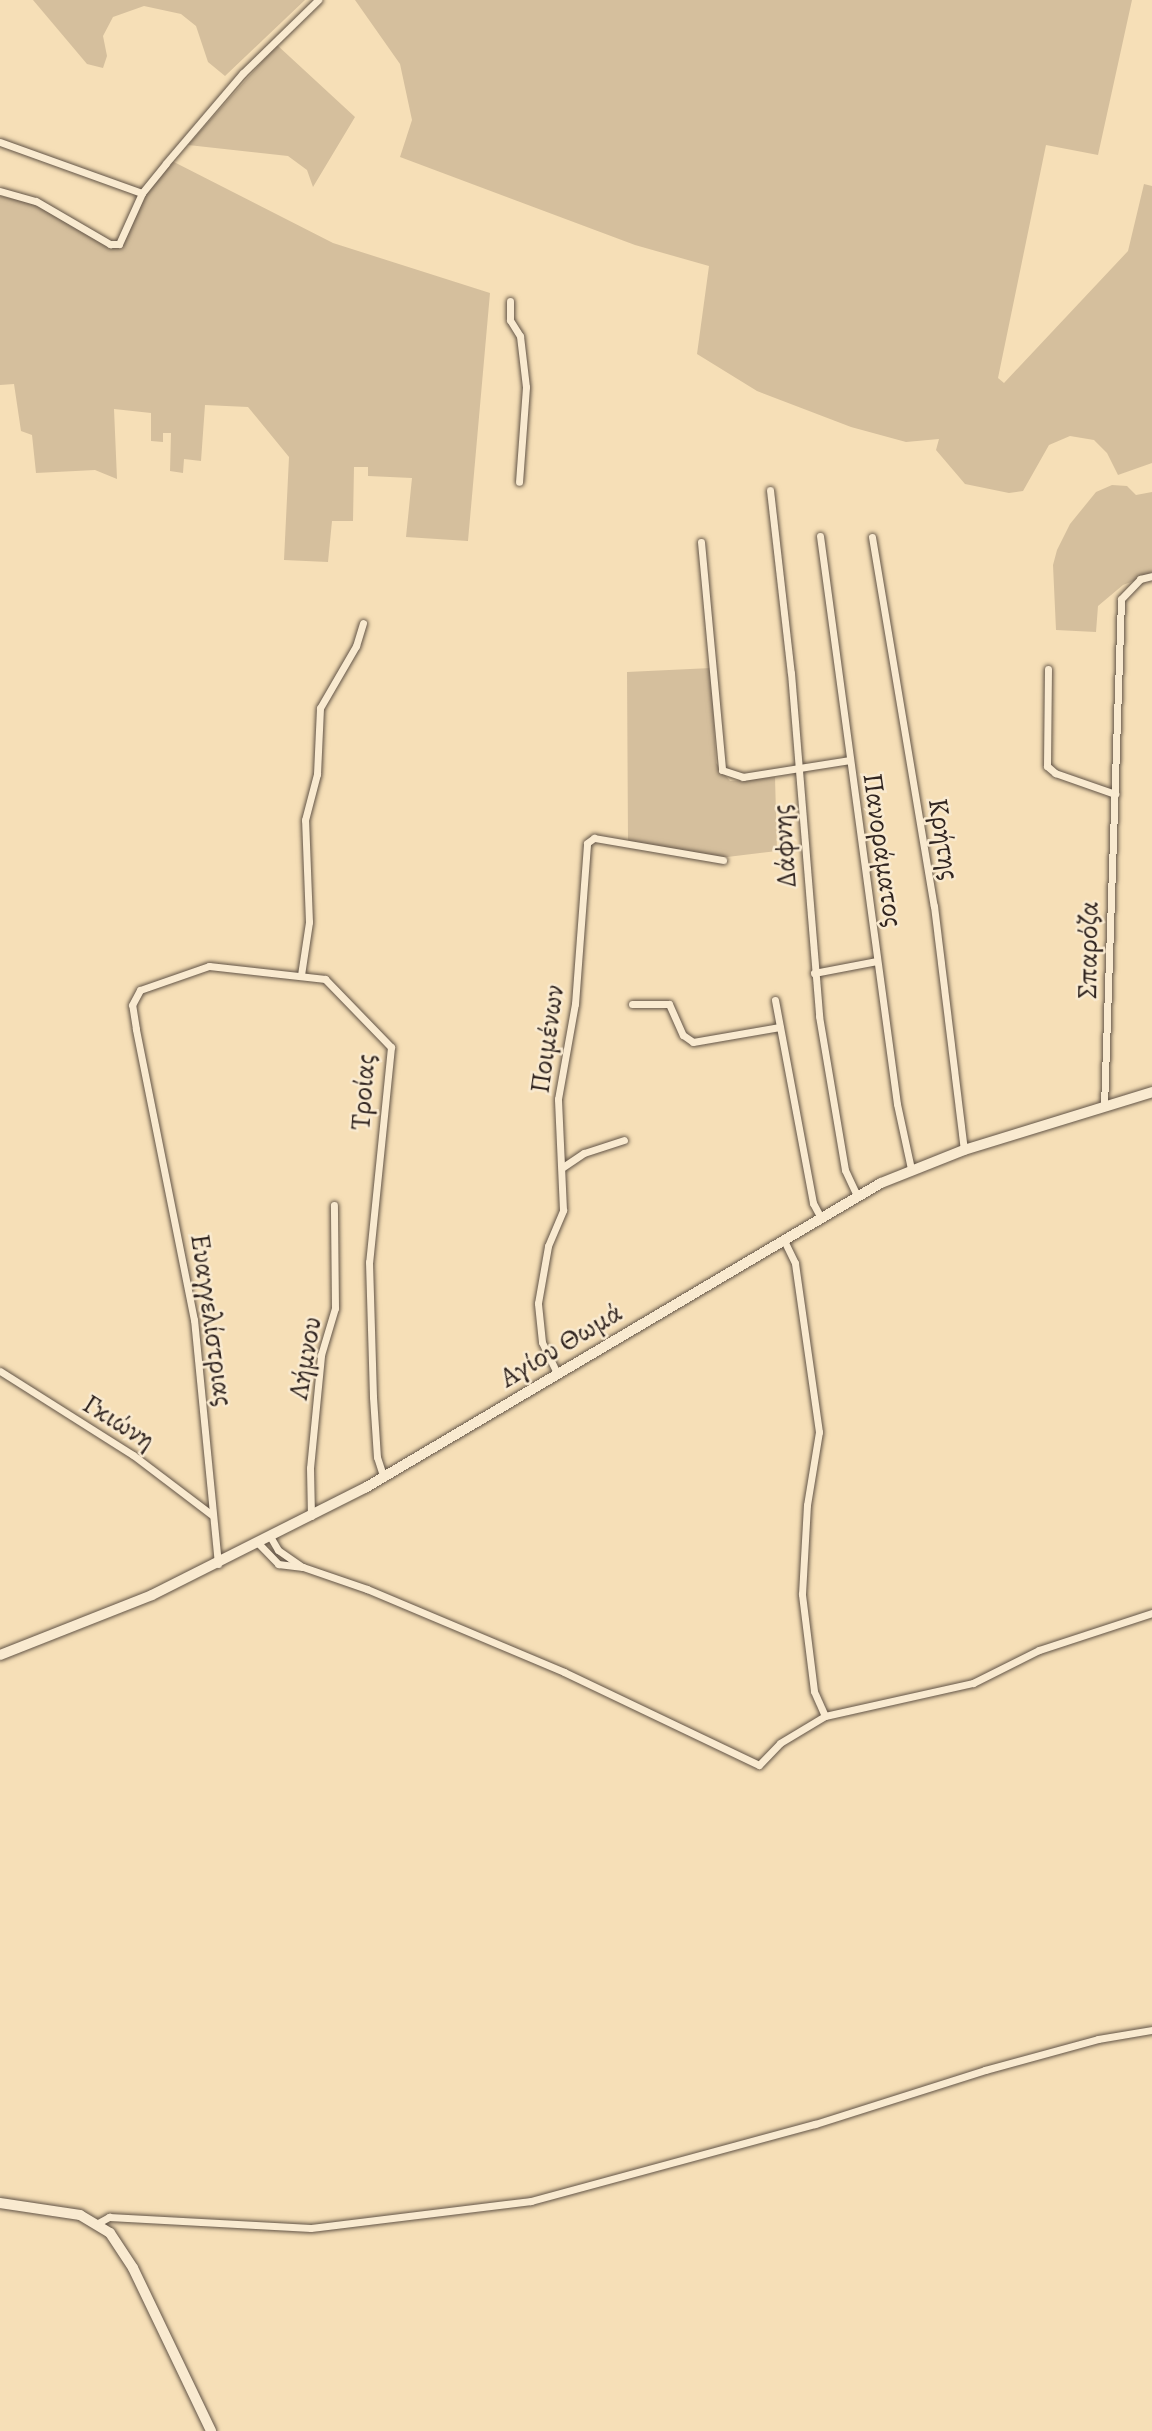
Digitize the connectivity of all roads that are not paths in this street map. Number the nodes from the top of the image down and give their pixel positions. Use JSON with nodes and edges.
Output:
{"nodes":[{"id":1,"x":318,"y":0,"type":"edge"},
{"id":2,"x":0,"y":142,"type":"edge"},
{"id":3,"x":0,"y":191,"type":"edge"},
{"id":4,"x":142,"y":193,"type":"junction"},
{"id":5,"x":510,"y":302,"type":"dead end"},
{"id":6,"x":519,"y":482,"type":"dead end"},
{"id":7,"x":770,"y":490,"type":"dead end"},
{"id":8,"x":820,"y":536,"type":"dead end"},
{"id":9,"x":872,"y":537,"type":"dead end"},
{"id":10,"x":701,"y":542,"type":"dead end"},
{"id":11,"x":1152,"y":576,"type":"edge"},
{"id":12,"x":363,"y":623,"type":"dead end"},
{"id":13,"x":1048,"y":669,"type":"dead end"},
{"id":14,"x":850,"y":760,"type":"junction"},
{"id":15,"x":799,"y":768,"type":"junction"},
{"id":16,"x":1115,"y":794,"type":"junction"},
{"id":17,"x":723,"y":860,"type":"dead end"},
{"id":18,"x":877,"y":961,"type":"junction"},
{"id":19,"x":814,"y":973,"type":"junction"},
{"id":20,"x":301,"y":975,"type":"junction"},
{"id":21,"x":775,"y":1000,"type":"dead end"},
{"id":22,"x":632,"y":1004,"type":"dead end"},
{"id":23,"x":780,"y":1027,"type":"junction"},
{"id":24,"x":147,"y":1084,"type":"joint"},
{"id":25,"x":1152,"y":1092,"type":"edge"},
{"id":26,"x":1104,"y":1107,"type":"junction"},
{"id":27,"x":624,"y":1140,"type":"dead end"},
{"id":28,"x":964,"y":1150,"type":"junction"},
{"id":29,"x":563,"y":1167,"type":"junction"},
{"id":30,"x":911,"y":1169,"type":"junction"},
{"id":31,"x":857,"y":1196,"type":"junction"},
{"id":32,"x":334,"y":1205,"type":"dead end"},
{"id":33,"x":821,"y":1218,"type":"junction"},
{"id":34,"x":784,"y":1240,"type":"junction"},
{"id":35,"x":0,"y":1371,"type":"edge"},
{"id":36,"x":556,"y":1373,"type":"junction"},
{"id":37,"x":384,"y":1478,"type":"junction"},
{"id":38,"x":212,"y":1515,"type":"junction"},
{"id":39,"x":311,"y":1517,"type":"junction"},
{"id":40,"x":271,"y":1538,"type":"junction"},
{"id":41,"x":260,"y":1544,"type":"junction"},
{"id":42,"x":218,"y":1564,"type":"junction"},
{"id":43,"x":303,"y":1567,"type":"junction"},
{"id":44,"x":1152,"y":1613,"type":"edge"},
{"id":45,"x":0,"y":1655,"type":"edge"},
{"id":46,"x":825,"y":1716,"type":"junction"},
{"id":47,"x":1152,"y":2031,"type":"edge"},
{"id":48,"x":0,"y":2203,"type":"edge"},
{"id":49,"x":98,"y":2223,"type":"junction"},
{"id":50,"x":211,"y":2431,"type":"edge"}],
"edges":[{"from":1,"to":4,"type":"street"},
{"from":2,"to":4,"type":"street"},
{"from":3,"to":4,"type":"street"},
{"from":5,"to":6,"type":"street"},
{"from":7,"to":15,"type":"street","name":"Δάφνης"},
{"from":8,"to":14,"type":"street","name":"Πανοράματος"},
{"from":9,"to":28,"type":"street","name":"Κρήτης"},
{"from":10,"to":15,"type":"street"},
{"from":11,"to":16,"type":"street","name":"Σπαρόζα"},
{"from":12,"to":20,"type":"street"},
{"from":13,"to":16,"type":"street"},
{"from":14,"to":15,"type":"street"},
{"from":14,"to":18,"type":"street","name":"Πανοράματος"},
{"from":15,"to":19,"type":"street","name":"Δάφνης"},
{"from":16,"to":26,"type":"street","name":"Σπαρόζα"},
{"from":17,"to":29,"type":"street","name":"Ποιμένων"},
{"from":18,"to":19,"type":"street"},
{"from":18,"to":30,"type":"street","name":"Πανοράματος"},
{"from":19,"to":31,"type":"street","name":"Δάφνης"},
{"from":20,"to":24,"type":"street","name":"Τροίας"},
{"from":20,"to":37,"type":"street","name":"Τροίας"},
{"from":21,"to":23,"type":"street"},
{"from":22,"to":23,"type":"street"},
{"from":23,"to":33,"type":"street"},
{"from":24,"to":38,"type":"street","name":"Ευαγγελίστριας"},
{"from":25,"to":26,"type":"main road","name":"Αγίου Θωμά"},
{"from":26,"to":28,"type":"main road","name":"Αγίου Θωμά"},
{"from":27,"to":29,"type":"street"},
{"from":28,"to":30,"type":"main road","name":"Αγίου Θωμά"},
{"from":29,"to":36,"type":"street","name":"Ποιμένων"},
{"from":30,"to":31,"type":"main road","name":"Αγίου Θωμά"},
{"from":31,"to":33,"type":"main road","name":"Αγίου Θωμά"},
{"from":32,"to":39,"type":"street","name":"Λήμνου"},
{"from":33,"to":34,"type":"main road","name":"Αγίου Θωμά"},
{"from":34,"to":36,"type":"main road","name":"Αγίου Θωμά"},
{"from":34,"to":46,"type":"street"},
{"from":35,"to":38,"type":"street","name":"Γκιώνη"},
{"from":36,"to":37,"type":"main road","name":"Αγίου Θωμά"},
{"from":37,"to":39,"type":"main road","name":"Αγίου Θωμά"},
{"from":38,"to":42,"type":"street","name":"Ευαγγελίστριας"},
{"from":39,"to":40,"type":"main road","name":"Αγίου Θωμά"},
{"from":40,"to":41,"type":"main road","name":"Αγίου Θωμά"},
{"from":40,"to":43,"type":"street"},
{"from":41,"to":42,"type":"main road","name":"Αγίου Θωμά"},
{"from":41,"to":43,"type":"street"},
{"from":42,"to":45,"type":"main road","name":"Αγίου Θωμά"},
{"from":43,"to":46,"type":"street"},
{"from":44,"to":46,"type":"street"},
{"from":47,"to":49,"type":"street"},
{"from":48,"to":49,"type":"street"},
{"from":49,"to":50,"type":"street"}]}
